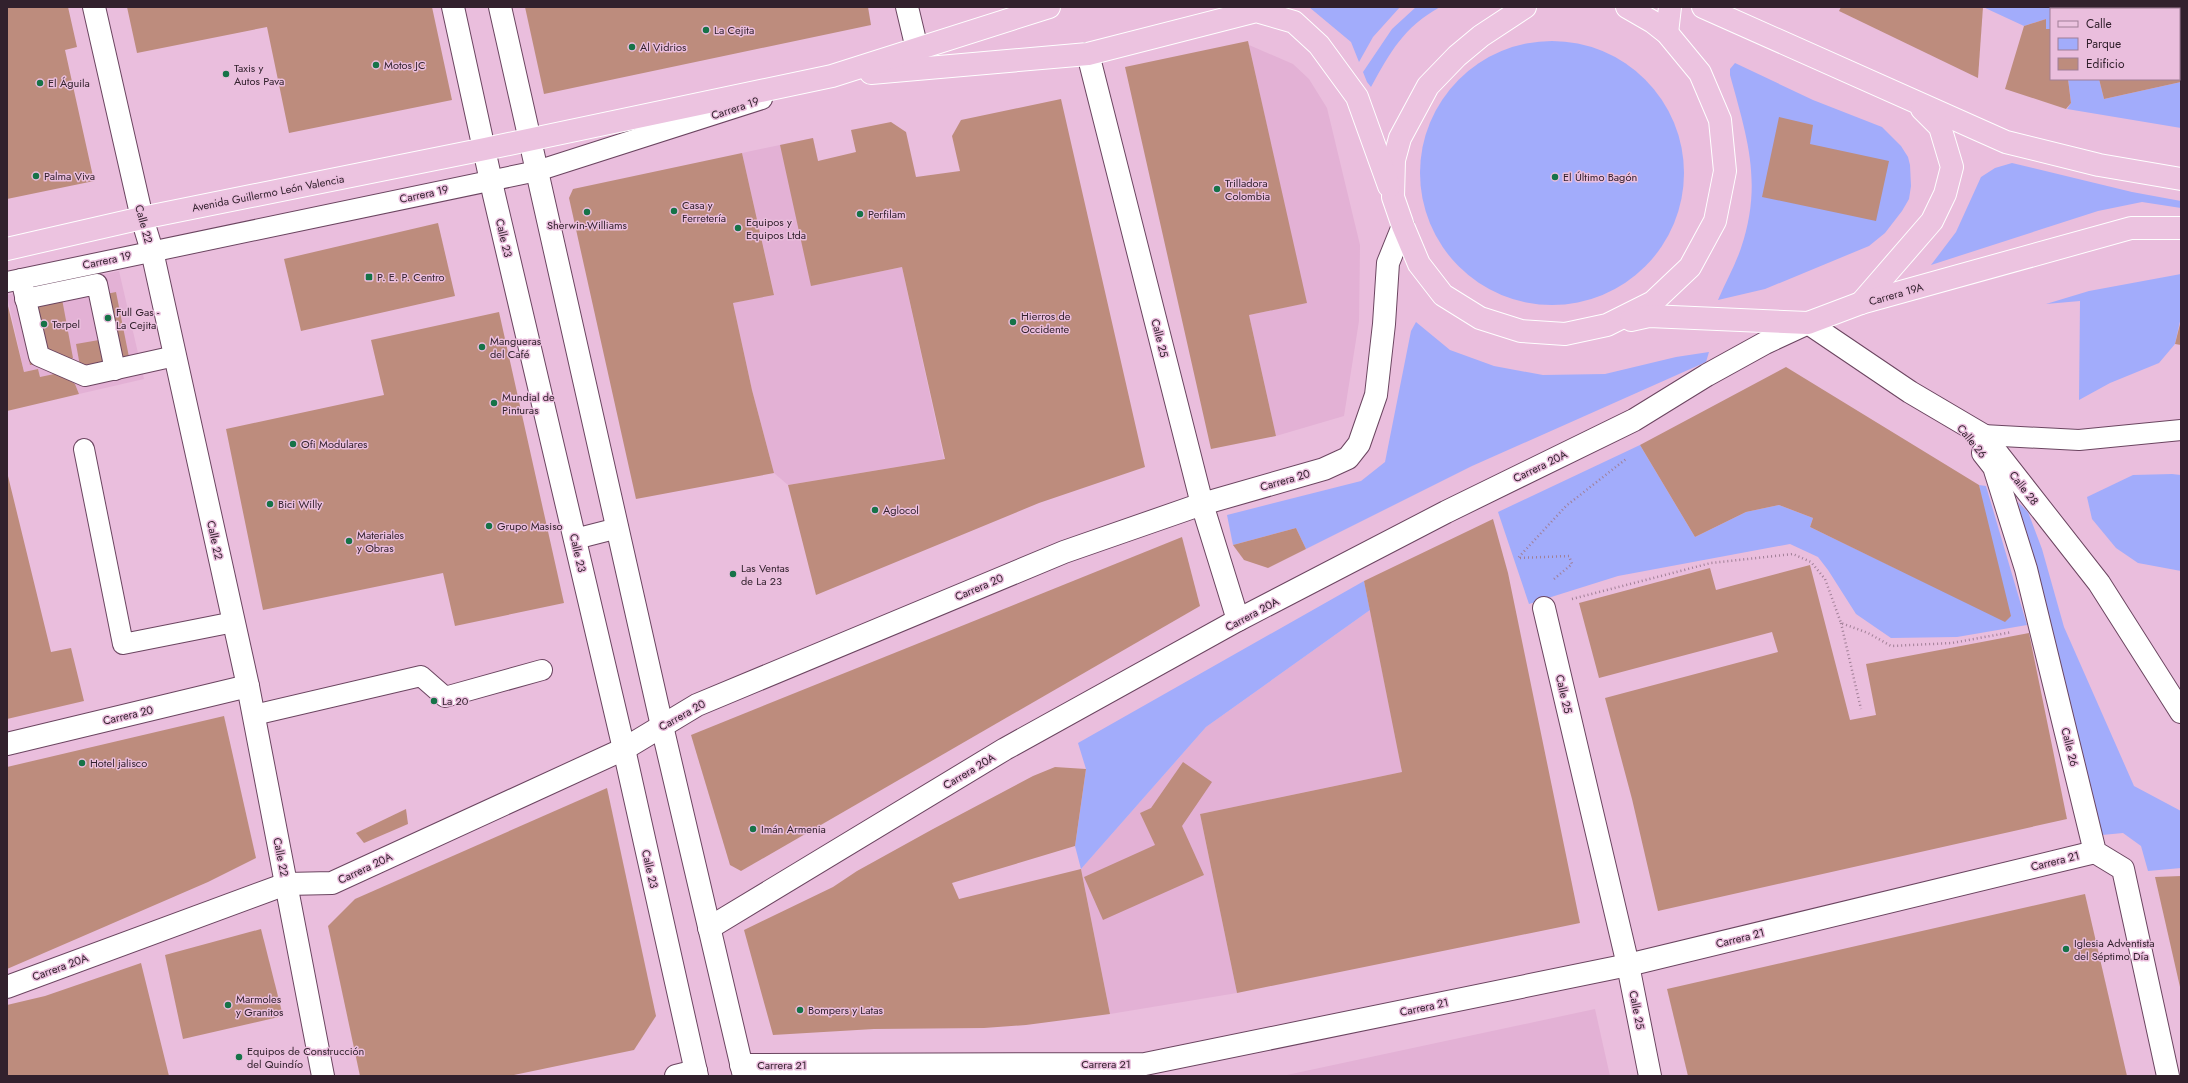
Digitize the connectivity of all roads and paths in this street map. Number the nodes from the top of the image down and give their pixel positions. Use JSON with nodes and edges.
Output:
{"nodes":[{"id":1,"x":94,"y":7,"type":"edge"},
{"id":2,"x":453,"y":7,"type":"edge"},
{"id":3,"x":500,"y":7,"type":"edge"},
{"id":4,"x":907,"y":7,"type":"edge"},
{"id":5,"x":1525,"y":7,"type":"edge"},
{"id":6,"x":1670,"y":7,"type":"edge"},
{"id":7,"x":1703,"y":7,"type":"edge"},
{"id":8,"x":1046,"y":8,"type":"edge"},
{"id":9,"x":1635,"y":9,"type":"edge"},
{"id":10,"x":1667,"y":33,"type":"junction"},
{"id":11,"x":917,"y":49,"type":"junction"},
{"id":12,"x":1088,"y":54,"type":"junction"},
{"id":13,"x":832,"y":76,"type":"junction"},
{"id":14,"x":1917,"y":103,"type":"junction"},
{"id":15,"x":530,"y":140,"type":"junction"},
{"id":16,"x":485,"y":150,"type":"junction"},
{"id":17,"x":537,"y":171,"type":"junction"},
{"id":18,"x":2181,"y":179,"type":"edge"},
{"id":19,"x":491,"y":180,"type":"junction"},
{"id":20,"x":1393,"y":197,"type":"junction"},
{"id":21,"x":142,"y":218,"type":"junction"},
{"id":22,"x":1403,"y":226,"type":"junction"},
{"id":23,"x":2181,"y":228,"type":"edge"},
{"id":24,"x":7,"y":249,"type":"edge"},
{"id":25,"x":152,"y":250,"type":"junction"},
{"id":26,"x":14,"y":280,"type":"edge"},
{"id":27,"x":25,"y":299,"type":"junction"},
{"id":28,"x":1862,"y":303,"type":"junction"},
{"id":29,"x":1808,"y":323,"type":"junction"},
{"id":30,"x":1607,"y":326,"type":"junction"},
{"id":31,"x":175,"y":356,"type":"junction"},
{"id":32,"x":115,"y":370,"type":"junction"},
{"id":33,"x":1954,"y":418,"type":"junction"},
{"id":34,"x":1634,"y":420,"type":"junction"},
{"id":35,"x":2181,"y":430,"type":"edge"},
{"id":36,"x":1983,"y":436,"type":"junction"},
{"id":37,"x":84,"y":449,"type":"dead end"},
{"id":38,"x":1202,"y":504,"type":"junction"},
{"id":39,"x":618,"y":528,"type":"junction"},
{"id":40,"x":575,"y":539,"type":"junction"},
{"id":41,"x":1544,"y":608,"type":"junction"},
{"id":42,"x":1238,"y":620,"type":"junction"},
{"id":43,"x":234,"y":622,"type":"junction"},
{"id":44,"x":1841,"y":623,"type":"junction"},
{"id":45,"x":2041,"y":627,"type":"junction"},
{"id":46,"x":542,"y":670,"type":"dead end"},
{"id":47,"x":248,"y":686,"type":"junction"},
{"id":48,"x":1861,"y":709,"type":"dead end"},
{"id":49,"x":2181,"y":712,"type":"edge"},
{"id":50,"x":254,"y":715,"type":"junction"},
{"id":51,"x":662,"y":726,"type":"junction"},
{"id":52,"x":7,"y":744,"type":"edge"},
{"id":53,"x":624,"y":749,"type":"junction"},
{"id":54,"x":2095,"y":852,"type":"junction"},
{"id":55,"x":286,"y":884,"type":"junction"},
{"id":56,"x":709,"y":928,"type":"junction"},
{"id":57,"x":1628,"y":965,"type":"junction"},
{"id":58,"x":7,"y":987,"type":"edge"},
{"id":59,"x":1146,"y":1070,"type":"edge"},
{"id":60,"x":743,"y":1071,"type":"edge"},
{"id":61,"x":690,"y":1074,"type":"edge"},
{"id":62,"x":324,"y":1076,"type":"edge"},
{"id":63,"x":1650,"y":1076,"type":"edge"},
{"id":64,"x":2168,"y":1076,"type":"edge"}],
"edges":[{"from":1,"to":21,"type":"street","name":"Calle 22"},
{"from":2,"to":16,"type":"street","name":"Calle 23"},
{"from":3,"to":15,"type":"street"},
{"from":4,"to":11,"type":"street"},
{"from":5,"to":20,"type":"main road"},
{"from":6,"to":10,"type":"main road"},
{"from":7,"to":14,"type":"main road"},
{"from":8,"to":11,"type":"main road","name":"Carrera 19"},
{"from":9,"to":10,"type":"main road"},
{"from":10,"to":30,"type":"main road"},
{"from":11,"to":13,"type":"main road","name":"Carrera 19"},
{"from":12,"to":13,"type":"main road"},
{"from":12,"to":20,"type":"main road"},
{"from":12,"to":38,"type":"street","name":"Calle 25"},
{"from":13,"to":15,"type":"main road","name":"Carrera 19"},
{"from":13,"to":17,"type":"lane","name":"Carrera 19"},
{"from":14,"to":18,"type":"main road"},
{"from":14,"to":28,"type":"main road"},
{"from":15,"to":16,"type":"main road","name":"Avenida Guillermo León Valencia"},
{"from":15,"to":17,"type":"street"},
{"from":16,"to":19,"type":"street","name":"Calle 23"},
{"from":16,"to":21,"type":"main road","name":"Avenida Guillermo León Valencia"},
{"from":17,"to":19,"type":"lane","name":"Carrera 19"},
{"from":17,"to":39,"type":"street"},
{"from":19,"to":25,"type":"lane","name":"Carrera 19"},
{"from":19,"to":40,"type":"street","name":"Calle 23"},
{"from":20,"to":22,"type":"main road"},
{"from":21,"to":24,"type":"main road","name":"Avenida Guillermo León Valencia"},
{"from":21,"to":25,"type":"street","name":"Calle 22"},
{"from":22,"to":30,"type":"main road"},
{"from":22,"to":38,"type":"street","name":"Carrera 20"},
{"from":23,"to":28,"type":"main road","name":"Carrera 19A"},
{"from":25,"to":26,"type":"lane","name":"Carrera 19"},
{"from":25,"to":31,"type":"street","name":"Calle 22"},
{"from":26,"to":27,"type":"lane"},
{"from":27,"to":32,"type":"lane"},
{"from":27,"to":32,"type":"lane"},
{"from":28,"to":29,"type":"main road","name":"Carrera 19A"},
{"from":29,"to":30,"type":"main road","name":"Carrera 19A"},
{"from":29,"to":33,"type":"street","name":"Calle 28"},
{"from":29,"to":34,"type":"street","name":"Carrera 20A"},
{"from":31,"to":32,"type":"lane"},
{"from":31,"to":43,"type":"street","name":"Calle 22"},
{"from":33,"to":36,"type":"street","name":"Calle 28"},
{"from":33,"to":45,"type":"street","name":"Calle 26"},
{"from":34,"to":41,"type":"path"},
{"from":34,"to":42,"type":"street","name":"Carrera 20A"},
{"from":35,"to":36,"type":"lane"},
{"from":36,"to":49,"type":"street","name":"Calle 28"},
{"from":37,"to":43,"type":"lane"},
{"from":38,"to":42,"type":"street","name":"Calle 25"},
{"from":38,"to":51,"type":"street","name":"Carrera 20"},
{"from":39,"to":40,"type":"lane"},
{"from":39,"to":51,"type":"street"},
{"from":40,"to":53,"type":"street","name":"Calle 23"},
{"from":41,"to":44,"type":"path"},
{"from":41,"to":57,"type":"street","name":"Calle 25"},
{"from":42,"to":56,"type":"street","name":"Carrera 20A"},
{"from":43,"to":47,"type":"street","name":"Calle 22"},
{"from":44,"to":45,"type":"path"},
{"from":44,"to":48,"type":"path"},
{"from":45,"to":54,"type":"street","name":"Calle 26"},
{"from":46,"to":50,"type":"lane"},
{"from":47,"to":50,"type":"street","name":"Calle 22"},
{"from":47,"to":52,"type":"street","name":"Carrera 20"},
{"from":50,"to":55,"type":"street","name":"Calle 22"},
{"from":51,"to":53,"type":"street","name":"Carrera 20"},
{"from":51,"to":56,"type":"street"},
{"from":53,"to":55,"type":"street","name":"Carrera 20A"},
{"from":53,"to":61,"type":"street","name":"Calle 23"},
{"from":54,"to":57,"type":"street","name":"Carrera 21"},
{"from":54,"to":64,"type":"street"},
{"from":55,"to":58,"type":"street","name":"Carrera 20A"},
{"from":55,"to":62,"type":"street","name":"Calle 22"},
{"from":56,"to":60,"type":"street"},
{"from":57,"to":59,"type":"street","name":"Carrera 21"},
{"from":57,"to":63,"type":"street","name":"Calle 25"},
{"from":59,"to":60,"type":"street","name":"Carrera 21"}]}
